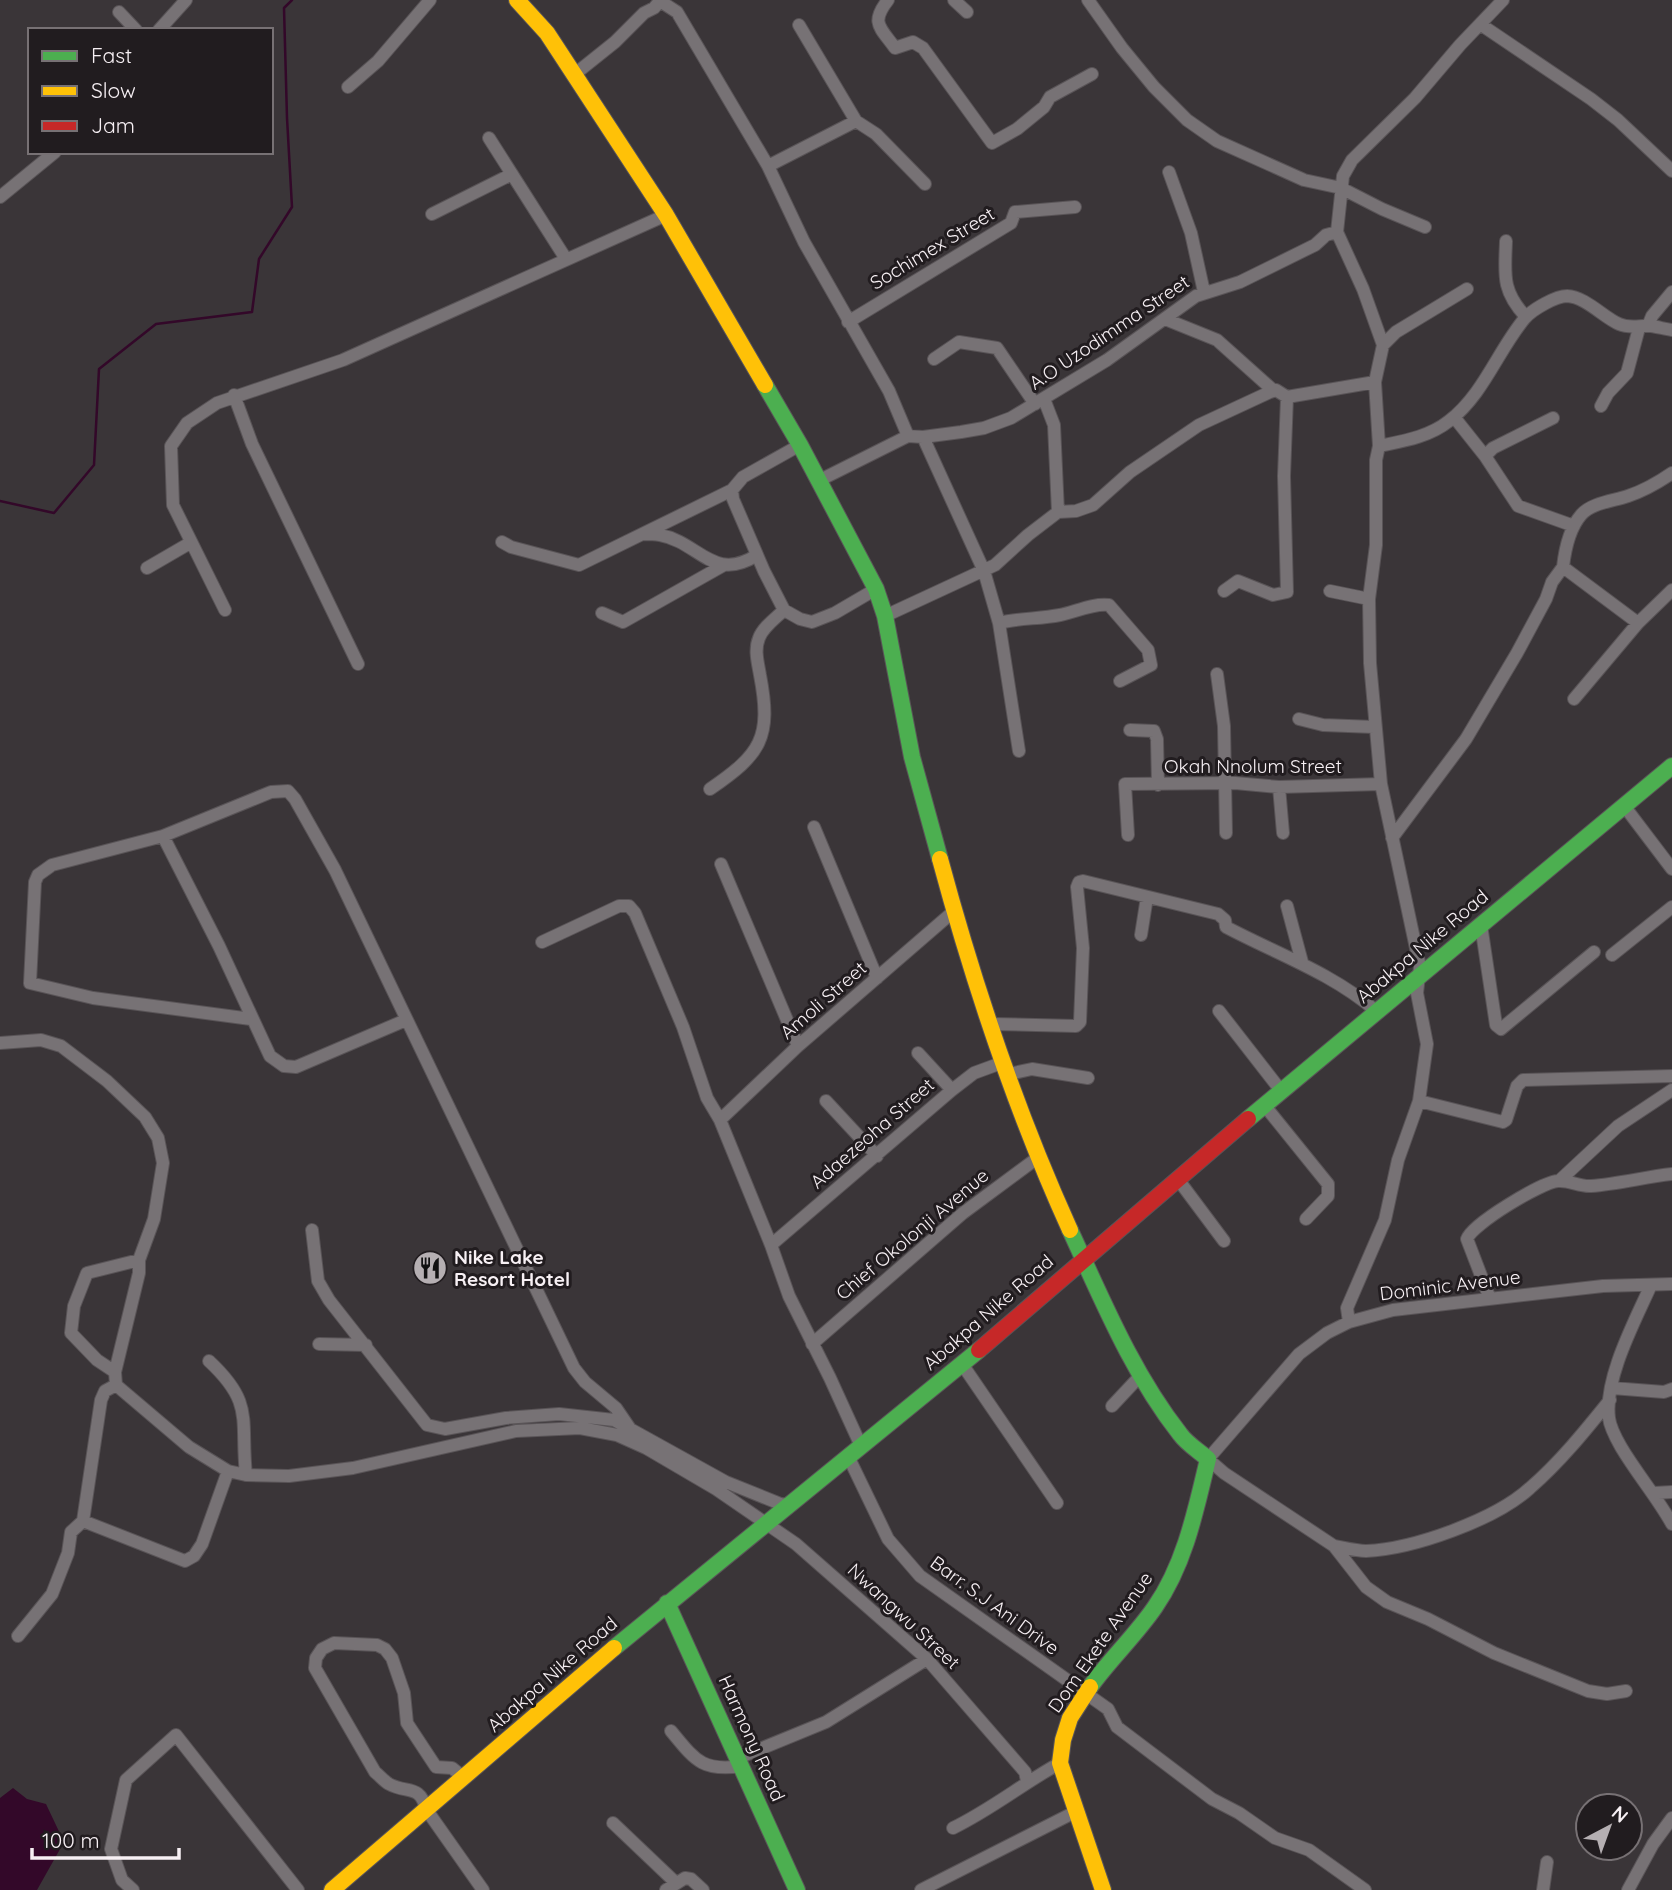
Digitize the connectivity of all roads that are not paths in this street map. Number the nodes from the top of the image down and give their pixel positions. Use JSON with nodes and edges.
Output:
{"nodes":[{"id":1,"x":186,"y":0,"type":"edge"},
{"id":2,"x":430,"y":0,"type":"edge"},
{"id":3,"x":517,"y":0,"type":"edge"},
{"id":4,"x":888,"y":0,"type":"edge"},
{"id":5,"x":954,"y":0,"type":"edge"},
{"id":6,"x":1088,"y":0,"type":"edge"},
{"id":7,"x":1503,"y":0,"type":"edge"},
{"id":8,"x":118,"y":12,"type":"dead end"},
{"id":9,"x":968,"y":12,"type":"dead end"},
{"id":10,"x":1480,"y":24,"type":"junction"},
{"id":11,"x":799,"y":25,"type":"dead end"},
{"id":12,"x":134,"y":28,"type":"edge"},
{"id":13,"x":161,"y":28,"type":"edge"},
{"id":14,"x":575,"y":74,"type":"junction"},
{"id":15,"x":1091,"y":74,"type":"dead end"},
{"id":16,"x":348,"y":87,"type":"dead end"},
{"id":17,"x":856,"y":121,"type":"junction"},
{"id":18,"x":489,"y":138,"type":"dead end"},
{"id":19,"x":53,"y":154,"type":"edge"},
{"id":20,"x":768,"y":166,"type":"junction"},
{"id":21,"x":1169,"y":172,"type":"dead end"},
{"id":22,"x":1672,"y":172,"type":"edge"},
{"id":23,"x":512,"y":174,"type":"junction"},
{"id":24,"x":925,"y":184,"type":"dead end"},
{"id":25,"x":1341,"y":188,"type":"junction"},
{"id":26,"x":0,"y":197,"type":"edge"},
{"id":27,"x":1075,"y":207,"type":"dead end"},
{"id":28,"x":432,"y":214,"type":"dead end"},
{"id":29,"x":666,"y":215,"type":"junction"},
{"id":30,"x":1425,"y":227,"type":"dead end"},
{"id":31,"x":1337,"y":232,"type":"junction"},
{"id":32,"x":1506,"y":241,"type":"dead end"},
{"id":33,"x":566,"y":260,"type":"junction"},
{"id":34,"x":1468,"y":289,"type":"dead end"},
{"id":35,"x":1204,"y":292,"type":"junction"},
{"id":36,"x":1672,"y":292,"type":"edge"},
{"id":37,"x":1526,"y":317,"type":"junction"},
{"id":38,"x":1165,"y":319,"type":"junction"},
{"id":39,"x":848,"y":322,"type":"junction"},
{"id":40,"x":1644,"y":327,"type":"junction"},
{"id":41,"x":1672,"y":330,"type":"edge"},
{"id":42,"x":1383,"y":345,"type":"junction"},
{"id":43,"x":934,"y":359,"type":"dead end"},
{"id":44,"x":1375,"y":382,"type":"junction"},
{"id":45,"x":1274,"y":391,"type":"junction"},
{"id":46,"x":234,"y":395,"type":"junction"},
{"id":47,"x":1287,"y":397,"type":"junction"},
{"id":48,"x":1040,"y":402,"type":"junction"},
{"id":49,"x":1601,"y":406,"type":"dead end"},
{"id":50,"x":1454,"y":417,"type":"junction"},
{"id":51,"x":1553,"y":418,"type":"dead end"},
{"id":52,"x":908,"y":436,"type":"junction"},
{"id":53,"x":923,"y":437,"type":"junction"},
{"id":54,"x":800,"y":445,"type":"junction"},
{"id":55,"x":1379,"y":446,"type":"junction"},
{"id":56,"x":1485,"y":456,"type":"junction"},
{"id":57,"x":1672,"y":473,"type":"edge"},
{"id":58,"x":818,"y":481,"type":"junction"},
{"id":59,"x":732,"y":490,"type":"junction"},
{"id":60,"x":1058,"y":512,"type":"junction"},
{"id":61,"x":1574,"y":526,"type":"junction"},
{"id":62,"x":642,"y":534,"type":"junction"},
{"id":63,"x":502,"y":542,"type":"dead end"},
{"id":64,"x":190,"y":543,"type":"junction"},
{"id":65,"x":757,"y":555,"type":"junction"},
{"id":66,"x":724,"y":565,"type":"junction"},
{"id":67,"x":147,"y":568,"type":"dead end"},
{"id":68,"x":984,"y":571,"type":"junction"},
{"id":69,"x":1568,"y":571,"type":"junction"},
{"id":70,"x":876,"y":589,"type":"junction"},
{"id":71,"x":1672,"y":590,"type":"edge"},
{"id":72,"x":1224,"y":591,"type":"dead end"},
{"id":73,"x":1330,"y":591,"type":"dead end"},
{"id":74,"x":1369,"y":599,"type":"junction"},
{"id":75,"x":225,"y":610,"type":"dead end"},
{"id":76,"x":784,"y":610,"type":"junction"},
{"id":77,"x":602,"y":613,"type":"dead end"},
{"id":78,"x":885,"y":616,"type":"junction"},
{"id":79,"x":999,"y":623,"type":"junction"},
{"id":80,"x":1638,"y":623,"type":"junction"},
{"id":81,"x":358,"y":664,"type":"dead end"},
{"id":82,"x":1217,"y":674,"type":"dead end"},
{"id":83,"x":1121,"y":681,"type":"dead end"},
{"id":84,"x":1574,"y":699,"type":"dead end"},
{"id":85,"x":1299,"y":719,"type":"dead end"},
{"id":86,"x":1374,"y":727,"type":"junction"},
{"id":87,"x":1129,"y":730,"type":"dead end"},
{"id":88,"x":1019,"y":751,"type":"dead end"},
{"id":89,"x":1672,"y":766,"type":"edge"},
{"id":90,"x":1224,"y":783,"type":"junction"},
{"id":91,"x":1381,"y":784,"type":"junction"},
{"id":92,"x":1158,"y":785,"type":"junction"},
{"id":93,"x":1279,"y":787,"type":"junction"},
{"id":94,"x":710,"y":789,"type":"dead end"},
{"id":95,"x":1625,"y":807,"type":"junction"},
{"id":96,"x":814,"y":827,"type":"dead end"},
{"id":97,"x":1226,"y":833,"type":"dead end"},
{"id":98,"x":1283,"y":833,"type":"dead end"},
{"id":99,"x":1128,"y":835,"type":"dead end"},
{"id":100,"x":163,"y":836,"type":"junction"},
{"id":101,"x":1392,"y":838,"type":"junction"},
{"id":102,"x":721,"y":864,"type":"dead end"},
{"id":103,"x":1672,"y":869,"type":"edge"},
{"id":104,"x":1147,"y":897,"type":"junction"},
{"id":105,"x":1287,"y":906,"type":"dead end"},
{"id":106,"x":1672,"y":907,"type":"edge"},
{"id":107,"x":954,"y":911,"type":"junction"},
{"id":108,"x":1481,"y":925,"type":"junction"},
{"id":109,"x":1141,"y":935,"type":"dead end"},
{"id":110,"x":542,"y":942,"type":"dead end"},
{"id":111,"x":1594,"y":952,"type":"dead end"},
{"id":112,"x":1612,"y":955,"type":"dead end"},
{"id":113,"x":1302,"y":962,"type":"junction"},
{"id":114,"x":877,"y":978,"type":"junction"},
{"id":115,"x":1417,"y":978,"type":"junction"},
{"id":116,"x":1219,"y":1011,"type":"dead end"},
{"id":117,"x":1376,"y":1011,"type":"junction"},
{"id":118,"x":251,"y":1019,"type":"junction"},
{"id":119,"x":406,"y":1020,"type":"junction"},
{"id":120,"x":992,"y":1024,"type":"junction"},
{"id":121,"x":0,"y":1043,"type":"edge"},
{"id":122,"x":798,"y":1046,"type":"junction"},
{"id":123,"x":918,"y":1052,"type":"dead end"},
{"id":124,"x":1007,"y":1068,"type":"junction"},
{"id":125,"x":1672,"y":1076,"type":"edge"},
{"id":126,"x":1088,"y":1077,"type":"dead end"},
{"id":127,"x":952,"y":1090,"type":"junction"},
{"id":128,"x":1672,"y":1090,"type":"edge"},
{"id":129,"x":1282,"y":1092,"type":"junction"},
{"id":130,"x":826,"y":1101,"type":"dead end"},
{"id":131,"x":1419,"y":1101,"type":"junction"},
{"id":132,"x":1265,"y":1106,"type":"junction"},
{"id":133,"x":720,"y":1120,"type":"junction"},
{"id":134,"x":877,"y":1156,"type":"junction"},
{"id":135,"x":1040,"y":1157,"type":"junction"},
{"id":136,"x":1672,"y":1174,"type":"edge"},
{"id":137,"x":1177,"y":1178,"type":"junction"},
{"id":138,"x":1559,"y":1181,"type":"junction"},
{"id":139,"x":1306,"y":1219,"type":"dead end"},
{"id":140,"x":312,"y":1230,"type":"dead end"},
{"id":141,"x":1224,"y":1241,"type":"dead end"},
{"id":142,"x":771,"y":1245,"type":"junction"},
{"id":143,"x":1083,"y":1258,"type":"junction"},
{"id":144,"x":139,"y":1260,"type":"junction"},
{"id":145,"x":1672,"y":1284,"type":"edge"},
{"id":146,"x":1651,"y":1285,"type":"junction"},
{"id":147,"x":1490,"y":1300,"type":"junction"},
{"id":148,"x":1349,"y":1322,"type":"junction"},
{"id":149,"x":319,"y":1344,"type":"dead end"},
{"id":150,"x":366,"y":1345,"type":"junction"},
{"id":151,"x":812,"y":1345,"type":"junction"},
{"id":152,"x":209,"y":1361,"type":"dead end"},
{"id":153,"x":962,"y":1364,"type":"junction"},
{"id":154,"x":1142,"y":1375,"type":"junction"},
{"id":155,"x":115,"y":1379,"type":"junction"},
{"id":156,"x":1672,"y":1389,"type":"edge"},
{"id":157,"x":1611,"y":1394,"type":"junction"},
{"id":158,"x":1112,"y":1406,"type":"dead end"},
{"id":159,"x":633,"y":1433,"type":"junction"},
{"id":160,"x":856,"y":1449,"type":"junction"},
{"id":161,"x":1208,"y":1460,"type":"junction"},
{"id":162,"x":228,"y":1471,"type":"junction"},
{"id":163,"x":246,"y":1475,"type":"junction"},
{"id":164,"x":1672,"y":1492,"type":"edge"},
{"id":165,"x":1654,"y":1493,"type":"junction"},
{"id":166,"x":1057,"y":1503,"type":"dead end"},
{"id":167,"x":83,"y":1521,"type":"junction"},
{"id":168,"x":1672,"y":1524,"type":"edge"},
{"id":169,"x":767,"y":1525,"type":"junction"},
{"id":170,"x":1334,"y":1546,"type":"junction"},
{"id":171,"x":667,"y":1603,"type":"junction"},
{"id":172,"x":18,"y":1636,"type":"dead end"},
{"id":173,"x":927,"y":1660,"type":"junction"},
{"id":174,"x":1626,"y":1691,"type":"dead end"},
{"id":175,"x":1085,"y":1694,"type":"junction"},
{"id":176,"x":671,"y":1731,"type":"dead end"},
{"id":177,"x":740,"y":1762,"type":"junction"},
{"id":178,"x":1060,"y":1763,"type":"junction"},
{"id":179,"x":463,"y":1777,"type":"junction"},
{"id":180,"x":1027,"y":1781,"type":"junction"},
{"id":181,"x":426,"y":1810,"type":"junction"},
{"id":182,"x":1075,"y":1812,"type":"junction"},
{"id":183,"x":1672,"y":1818,"type":"edge"},
{"id":184,"x":612,"y":1823,"type":"dead end"},
{"id":185,"x":953,"y":1828,"type":"dead end"},
{"id":186,"x":1547,"y":1862,"type":"dead end"},
{"id":187,"x":671,"y":1886,"type":"edge"},
{"id":188,"x":133,"y":1890,"type":"edge"},
{"id":189,"x":298,"y":1890,"type":"edge"},
{"id":190,"x":332,"y":1890,"type":"edge"},
{"id":191,"x":482,"y":1890,"type":"edge"},
{"id":192,"x":703,"y":1890,"type":"edge"},
{"id":193,"x":797,"y":1890,"type":"edge"},
{"id":194,"x":921,"y":1890,"type":"edge"},
{"id":195,"x":1103,"y":1890,"type":"edge"},
{"id":196,"x":1365,"y":1890,"type":"edge"},
{"id":197,"x":1543,"y":1890,"type":"edge"},
{"id":198,"x":1628,"y":1890,"type":"edge"}],
"edges":[{"from":1,"to":13,"type":"street"},
{"from":2,"to":16,"type":"street"},
{"from":3,"to":14,"type":"main road"},
{"from":4,"to":15,"type":"street"},
{"from":5,"to":9,"type":"street"},
{"from":6,"to":25,"type":"street"},
{"from":7,"to":10,"type":"street"},
{"from":8,"to":12,"type":"street"},
{"from":10,"to":22,"type":"street"},
{"from":10,"to":25,"type":"street"},
{"from":11,"to":17,"type":"street"},
{"from":14,"to":20,"type":"street"},
{"from":14,"to":29,"type":"main road"},
{"from":17,"to":20,"type":"street"},
{"from":17,"to":24,"type":"street"},
{"from":18,"to":23,"type":"street"},
{"from":19,"to":26,"type":"street"},
{"from":20,"to":39,"type":"street"},
{"from":21,"to":35,"type":"street"},
{"from":23,"to":28,"type":"street"},
{"from":23,"to":33,"type":"street"},
{"from":25,"to":30,"type":"street"},
{"from":25,"to":31,"type":"street"},
{"from":27,"to":39,"type":"street","name":"Sochimex Street"},
{"from":29,"to":33,"type":"street"},
{"from":29,"to":54,"type":"main road"},
{"from":31,"to":35,"type":"street","name":"A.O Uzodimma Street"},
{"from":31,"to":42,"type":"street"},
{"from":32,"to":37,"type":"street"},
{"from":33,"to":46,"type":"street"},
{"from":34,"to":42,"type":"street"},
{"from":35,"to":38,"type":"street","name":"A.O Uzodimma Street"},
{"from":36,"to":40,"type":"street"},
{"from":37,"to":40,"type":"street"},
{"from":37,"to":50,"type":"street"},
{"from":38,"to":45,"type":"street"},
{"from":38,"to":48,"type":"street","name":"A.O Uzodimma Street"},
{"from":39,"to":52,"type":"street"},
{"from":40,"to":41,"type":"street"},
{"from":40,"to":49,"type":"street"},
{"from":42,"to":44,"type":"street"},
{"from":43,"to":48,"type":"street"},
{"from":44,"to":47,"type":"street"},
{"from":44,"to":55,"type":"street"},
{"from":45,"to":47,"type":"street"},
{"from":45,"to":60,"type":"street"},
{"from":46,"to":64,"type":"street"},
{"from":46,"to":81,"type":"street"},
{"from":47,"to":72,"type":"street"},
{"from":48,"to":53,"type":"street","name":"A.O Uzodimma Street"},
{"from":48,"to":60,"type":"street"},
{"from":50,"to":55,"type":"street"},
{"from":50,"to":56,"type":"street"},
{"from":51,"to":56,"type":"street"},
{"from":52,"to":53,"type":"street","name":"A.O Uzodimma Street"},
{"from":52,"to":58,"type":"street"},
{"from":53,"to":68,"type":"street"},
{"from":54,"to":58,"type":"main road"},
{"from":54,"to":59,"type":"street"},
{"from":55,"to":74,"type":"street"},
{"from":56,"to":61,"type":"street"},
{"from":57,"to":61,"type":"street"},
{"from":58,"to":70,"type":"main road"},
{"from":59,"to":62,"type":"street"},
{"from":59,"to":65,"type":"street"},
{"from":60,"to":68,"type":"street"},
{"from":61,"to":69,"type":"street"},
{"from":62,"to":63,"type":"street"},
{"from":62,"to":66,"type":"street"},
{"from":64,"to":67,"type":"street"},
{"from":64,"to":75,"type":"street"},
{"from":65,"to":66,"type":"street"},
{"from":65,"to":76,"type":"street"},
{"from":66,"to":77,"type":"street"},
{"from":68,"to":78,"type":"street"},
{"from":68,"to":79,"type":"street"},
{"from":69,"to":80,"type":"street"},
{"from":69,"to":101,"type":"street"},
{"from":70,"to":76,"type":"street"},
{"from":70,"to":78,"type":"main road"},
{"from":71,"to":80,"type":"street"},
{"from":73,"to":74,"type":"street"},
{"from":74,"to":86,"type":"street"},
{"from":76,"to":94,"type":"street"},
{"from":78,"to":107,"type":"main road"},
{"from":79,"to":83,"type":"street"},
{"from":79,"to":88,"type":"street"},
{"from":80,"to":84,"type":"street"},
{"from":82,"to":90,"type":"street"},
{"from":85,"to":86,"type":"street"},
{"from":86,"to":91,"type":"street"},
{"from":87,"to":92,"type":"street"},
{"from":89,"to":95,"type":"main road","name":"Abakpa Nike Road"},
{"from":90,"to":92,"type":"street","name":"Okah Nnolum Street"},
{"from":90,"to":93,"type":"street","name":"Okah Nnolum Street"},
{"from":90,"to":97,"type":"street"},
{"from":91,"to":93,"type":"street","name":"Okah Nnolum Street"},
{"from":91,"to":101,"type":"street"},
{"from":92,"to":99,"type":"street","name":"Okah Nnolum Street"},
{"from":93,"to":98,"type":"street"},
{"from":95,"to":103,"type":"street"},
{"from":95,"to":108,"type":"main road","name":"Abakpa Nike Road"},
{"from":96,"to":114,"type":"street"},
{"from":100,"to":118,"type":"street"},
{"from":100,"to":118,"type":"street"},
{"from":100,"to":119,"type":"street"},
{"from":101,"to":115,"type":"street"},
{"from":102,"to":122,"type":"street"},
{"from":104,"to":109,"type":"street"},
{"from":104,"to":113,"type":"street"},
{"from":104,"to":120,"type":"street"},
{"from":105,"to":113,"type":"street"},
{"from":106,"to":112,"type":"street"},
{"from":107,"to":114,"type":"street","name":"Amoli Street"},
{"from":107,"to":120,"type":"main road"},
{"from":108,"to":111,"type":"street"},
{"from":108,"to":115,"type":"main road","name":"Abakpa Nike Road"},
{"from":110,"to":133,"type":"street","name":"Barr. S.J Ani Drive"},
{"from":113,"to":117,"type":"street"},
{"from":114,"to":122,"type":"street","name":"Amoli Street"},
{"from":115,"to":117,"type":"main road","name":"Abakpa Nike Road"},
{"from":115,"to":131,"type":"street"},
{"from":116,"to":129,"type":"street"},
{"from":117,"to":129,"type":"main road","name":"Abakpa Nike Road"},
{"from":118,"to":119,"type":"street"},
{"from":119,"to":159,"type":"street"},
{"from":120,"to":124,"type":"main road"},
{"from":121,"to":144,"type":"street"},
{"from":122,"to":133,"type":"street","name":"Amoli Street"},
{"from":123,"to":127,"type":"street"},
{"from":124,"to":126,"type":"street","name":"Adaezeoha Street"},
{"from":124,"to":127,"type":"street","name":"Adaezeoha Street"},
{"from":124,"to":135,"type":"main road"},
{"from":125,"to":131,"type":"street"},
{"from":127,"to":134,"type":"street","name":"Adaezeoha Street"},
{"from":128,"to":138,"type":"street"},
{"from":129,"to":132,"type":"main road","name":"Abakpa Nike Road"},
{"from":130,"to":134,"type":"street"},
{"from":131,"to":148,"type":"street"},
{"from":132,"to":137,"type":"main road","name":"Abakpa Nike Road"},
{"from":132,"to":139,"type":"street"},
{"from":133,"to":142,"type":"street","name":"Barr. S.J Ani Drive"},
{"from":134,"to":142,"type":"street","name":"Adaezeoha Street"},
{"from":135,"to":143,"type":"main road"},
{"from":135,"to":151,"type":"street","name":"Chief Okolonji Avenue"},
{"from":136,"to":138,"type":"street"},
{"from":137,"to":141,"type":"street"},
{"from":137,"to":143,"type":"main road","name":"Abakpa Nike Road"},
{"from":138,"to":147,"type":"street"},
{"from":140,"to":150,"type":"street"},
{"from":142,"to":151,"type":"street","name":"Barr. S.J Ani Drive"},
{"from":143,"to":153,"type":"main road","name":"Abakpa Nike Road"},
{"from":143,"to":154,"type":"main road"},
{"from":144,"to":155,"type":"street"},
{"from":144,"to":155,"type":"street","name":"Nwangwu Street"},
{"from":145,"to":146,"type":"street","name":"Dominic Avenue"},
{"from":146,"to":147,"type":"street","name":"Dominic Avenue"},
{"from":146,"to":157,"type":"street"},
{"from":147,"to":148,"type":"street","name":"Dominic Avenue"},
{"from":148,"to":161,"type":"street","name":"Dominic Avenue"},
{"from":149,"to":150,"type":"street"},
{"from":150,"to":159,"type":"street"},
{"from":151,"to":160,"type":"street","name":"Barr. S.J Ani Drive"},
{"from":152,"to":163,"type":"street"},
{"from":153,"to":160,"type":"main road","name":"Abakpa Nike Road"},
{"from":153,"to":166,"type":"street"},
{"from":154,"to":158,"type":"street"},
{"from":154,"to":161,"type":"main road"},
{"from":155,"to":162,"type":"street","name":"Nwangwu Street"},
{"from":155,"to":167,"type":"street"},
{"from":156,"to":157,"type":"street"},
{"from":157,"to":165,"type":"street"},
{"from":157,"to":170,"type":"street"},
{"from":159,"to":160,"type":"street"},
{"from":160,"to":169,"type":"main road","name":"Abakpa Nike Road"},
{"from":160,"to":175,"type":"street","name":"Barr. S.J Ani Drive"},
{"from":161,"to":170,"type":"street"},
{"from":161,"to":175,"type":"main road","name":"Dom Ekete Avenue"},
{"from":162,"to":163,"type":"street","name":"Nwangwu Street"},
{"from":162,"to":167,"type":"street"},
{"from":163,"to":169,"type":"street","name":"Nwangwu Street"},
{"from":164,"to":165,"type":"street"},
{"from":165,"to":168,"type":"street"},
{"from":167,"to":172,"type":"street"},
{"from":169,"to":171,"type":"main road","name":"Abakpa Nike Road"},
{"from":169,"to":173,"type":"street","name":"Nwangwu Street"},
{"from":170,"to":174,"type":"street"},
{"from":171,"to":177,"type":"main road","name":"Harmony Road"},
{"from":171,"to":179,"type":"main road","name":"Abakpa Nike Road"},
{"from":173,"to":177,"type":"street"},
{"from":173,"to":180,"type":"street","name":"Nwangwu Street"},
{"from":175,"to":178,"type":"main road","name":"Dom Ekete Avenue"},
{"from":175,"to":196,"type":"street","name":"Barr. S.J Ani Drive"},
{"from":176,"to":177,"type":"street"},
{"from":177,"to":193,"type":"main road","name":"Harmony Road"},
{"from":178,"to":180,"type":"street"},
{"from":178,"to":182,"type":"main road","name":"Dom Ekete Avenue"},
{"from":179,"to":181,"type":"main road","name":"Abakpa Nike Road"},
{"from":179,"to":181,"type":"street"},
{"from":180,"to":185,"type":"street"},
{"from":181,"to":190,"type":"main road","name":"Abakpa Nike Road"},
{"from":181,"to":191,"type":"street"},
{"from":182,"to":194,"type":"street"},
{"from":182,"to":195,"type":"main road","name":"Dom Ekete Avenue"},
{"from":183,"to":198,"type":"street"},
{"from":184,"to":187,"type":"street"},
{"from":186,"to":197,"type":"street"},
{"from":187,"to":192,"type":"street"},
{"from":188,"to":189,"type":"street"}]}
